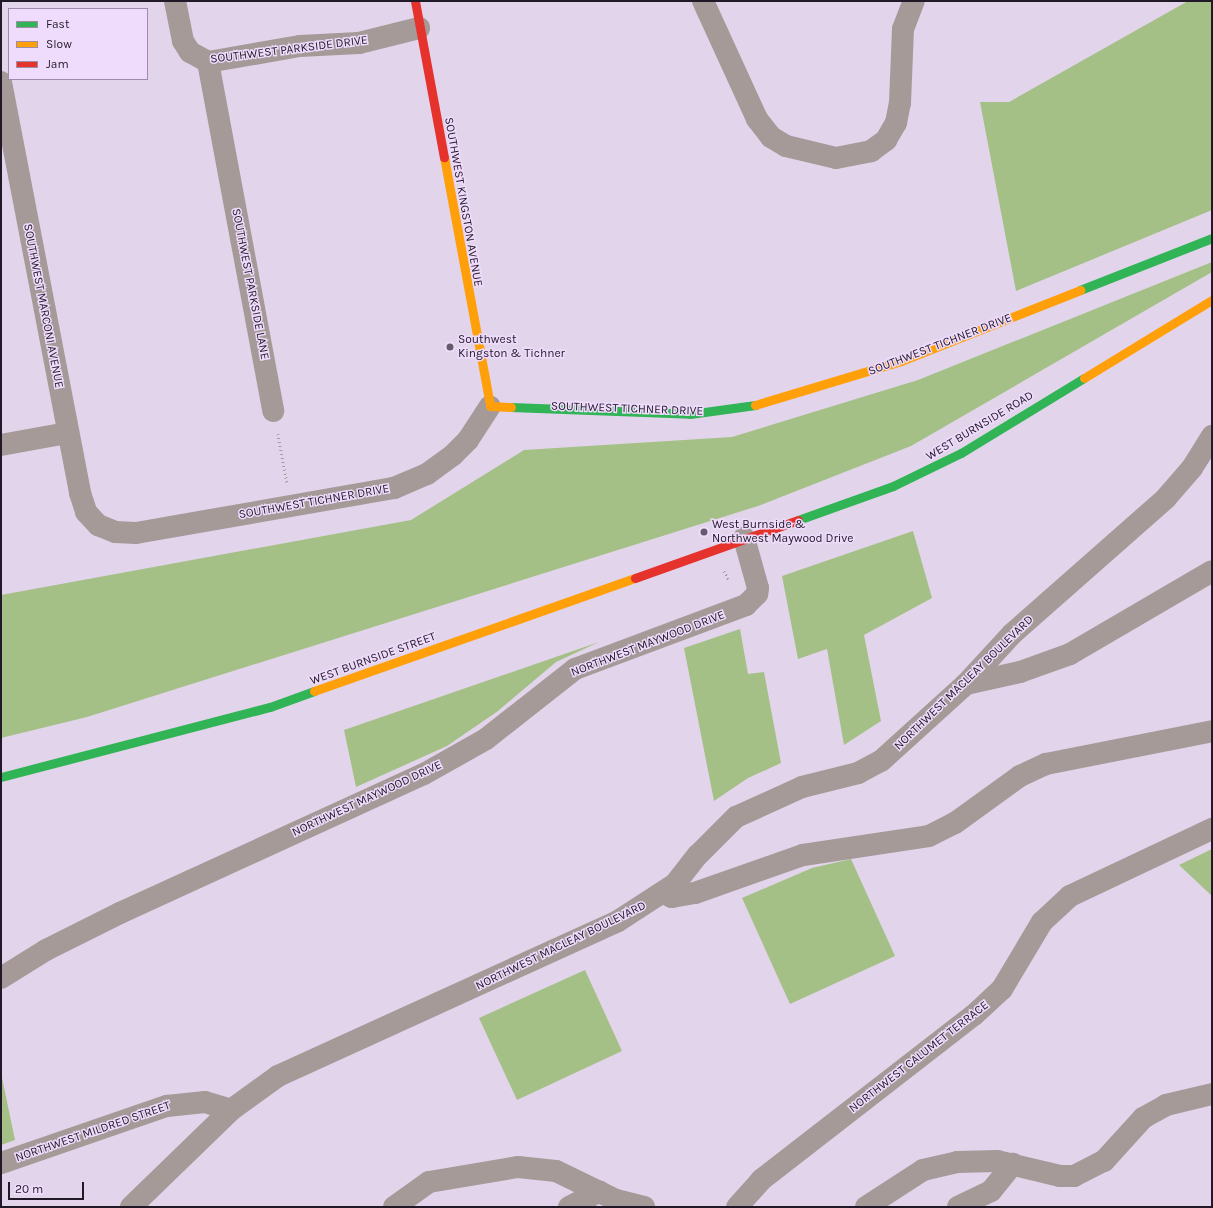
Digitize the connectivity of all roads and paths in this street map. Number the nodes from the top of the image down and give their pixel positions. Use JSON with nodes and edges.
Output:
{"nodes":[{"id":1,"x":175,"y":1,"type":"edge"},
{"id":2,"x":414,"y":1,"type":"edge"},
{"id":3,"x":703,"y":1,"type":"edge"},
{"id":4,"x":914,"y":1,"type":"edge"},
{"id":5,"x":419,"y":28,"type":"junction"},
{"id":6,"x":208,"y":62,"type":"junction"},
{"id":7,"x":1,"y":82,"type":"edge"},
{"id":8,"x":1212,"y":238,"type":"edge"},
{"id":9,"x":1212,"y":300,"type":"edge"},
{"id":10,"x":490,"y":406,"type":"junction"},
{"id":11,"x":273,"y":411,"type":"joint"},
{"id":12,"x":67,"y":432,"type":"junction"},
{"id":13,"x":1212,"y":436,"type":"edge"},
{"id":14,"x":1,"y":445,"type":"edge"},
{"id":15,"x":291,"y":506,"type":"junction"},
{"id":16,"x":98,"y":525,"type":"joint"},
{"id":17,"x":744,"y":538,"type":"junction"},
{"id":18,"x":1212,"y":572,"type":"edge"},
{"id":19,"x":966,"y":684,"type":"junction"},
{"id":20,"x":1212,"y":731,"type":"edge"},
{"id":21,"x":1,"y":777,"type":"edge"},
{"id":22,"x":1212,"y":829,"type":"edge"},
{"id":23,"x":664,"y":893,"type":"junction"},
{"id":24,"x":1,"y":978,"type":"edge"},
{"id":25,"x":1212,"y":1094,"type":"edge"},
{"id":26,"x":231,"y":1110,"type":"junction"},
{"id":27,"x":1,"y":1163,"type":"edge"},
{"id":28,"x":1013,"y":1164,"type":"junction"},
{"id":29,"x":599,"y":1192,"type":"junction"},
{"id":30,"x":131,"y":1207,"type":"edge"},
{"id":31,"x":394,"y":1207,"type":"edge"},
{"id":32,"x":569,"y":1207,"type":"edge"},
{"id":33,"x":644,"y":1207,"type":"edge"},
{"id":34,"x":736,"y":1207,"type":"edge"},
{"id":35,"x":866,"y":1207,"type":"edge"},
{"id":36,"x":958,"y":1207,"type":"edge"}],
"edges":[{"from":1,"to":6,"type":"street","name":"SOUTHWEST PARKSIDE DRIVE"},
{"from":2,"to":5,"type":"main road","name":"SOUTHWEST KINGSTON AVENUE"},
{"from":3,"to":4,"type":"street"},
{"from":5,"to":6,"type":"street","name":"SOUTHWEST PARKSIDE DRIVE"},
{"from":5,"to":10,"type":"main road","name":"SOUTHWEST KINGSTON AVENUE"},
{"from":6,"to":11,"type":"street","name":"SOUTHWEST PARKSIDE LANE"},
{"from":7,"to":12,"type":"street","name":"SOUTHWEST MARCONI AVENUE"},
{"from":8,"to":10,"type":"main road","name":"SOUTHWEST TICHNER DRIVE"},
{"from":9,"to":17,"type":"main road","name":"WEST BURNSIDE ROAD"},
{"from":10,"to":15,"type":"street","name":"SOUTHWEST TICHNER DRIVE"},
{"from":11,"to":15,"type":"path"},
{"from":12,"to":14,"type":"street"},
{"from":12,"to":16,"type":"street","name":"SOUTHWEST MARCONI AVENUE"},
{"from":13,"to":19,"type":"street","name":"NORTHWEST MACLEAY BOULEVARD"},
{"from":15,"to":16,"type":"street","name":"SOUTHWEST TICHNER DRIVE"},
{"from":17,"to":21,"type":"main road","name":"WEST BURNSIDE STREET"},
{"from":17,"to":24,"type":"street","name":"NORTHWEST MAYWOOD DRIVE"},
{"from":18,"to":19,"type":"street"},
{"from":19,"to":23,"type":"street","name":"NORTHWEST MACLEAY BOULEVARD"},
{"from":20,"to":23,"type":"street"},
{"from":22,"to":34,"type":"street","name":"NORTHWEST CALUMET TERRACE"},
{"from":23,"to":26,"type":"street","name":"NORTHWEST MACLEAY BOULEVARD"},
{"from":25,"to":28,"type":"street"},
{"from":26,"to":27,"type":"street","name":"NORTHWEST MILDRED STREET"},
{"from":26,"to":30,"type":"street","name":"NORTHWEST MACLEAY BOULEVARD"},
{"from":28,"to":35,"type":"street"},
{"from":28,"to":36,"type":"street"},
{"from":29,"to":31,"type":"street"},
{"from":29,"to":32,"type":"street"},
{"from":29,"to":33,"type":"street"}]}
